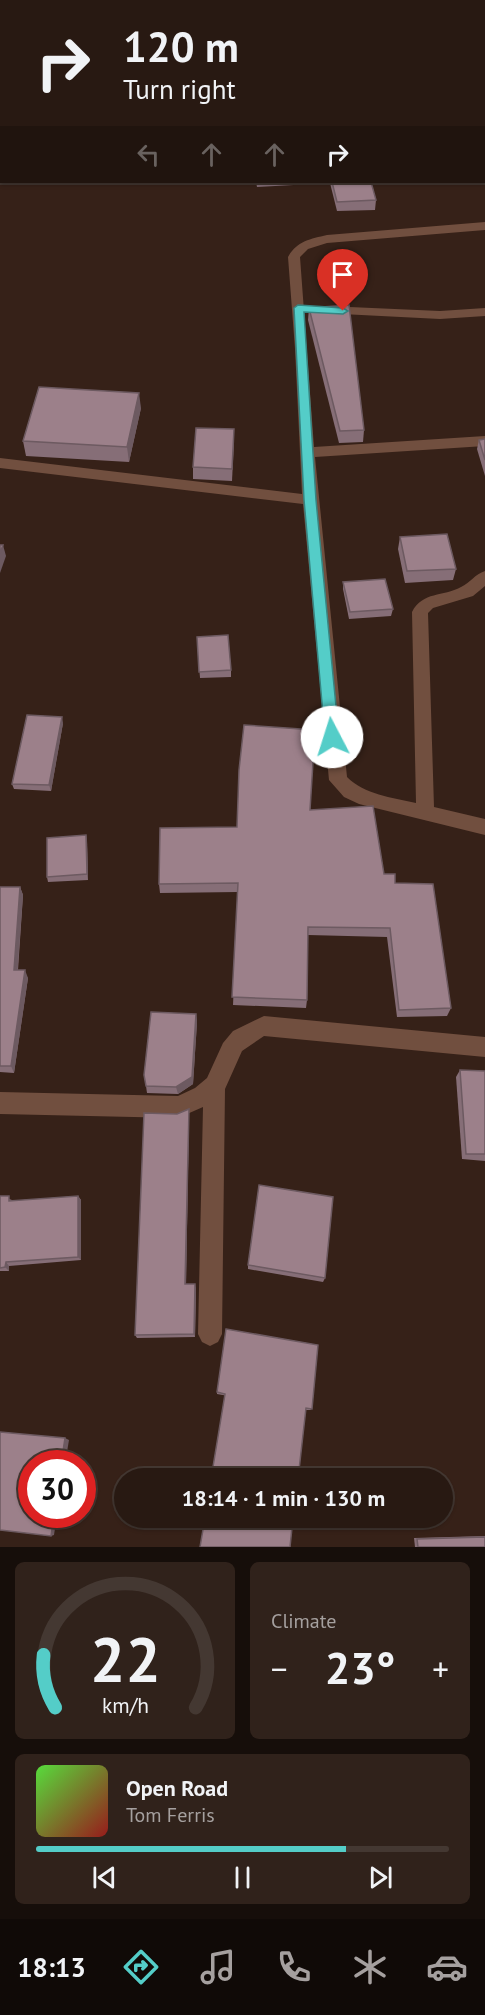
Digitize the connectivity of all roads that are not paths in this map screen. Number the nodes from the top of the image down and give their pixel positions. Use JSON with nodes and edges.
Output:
{"nodes":[{"id":1,"x":485,"y":226,"type":"edge"},
{"id":2,"x":298,"y":308,"type":"junction"},
{"id":3,"x":485,"y":312,"type":"edge"},
{"id":4,"x":485,"y":441,"type":"edge"},
{"id":5,"x":308,"y":452,"type":"junction"},
{"id":6,"x":0,"y":463,"type":"edge"},
{"id":7,"x":310,"y":500,"type":"junction"},
{"id":8,"x":485,"y":577,"type":"edge"},
{"id":9,"x":425,"y":812,"type":"junction"},
{"id":10,"x":485,"y":826,"type":"edge"},
{"id":11,"x":485,"y":1047,"type":"edge"},
{"id":12,"x":214,"y":1086,"type":"junction"},
{"id":13,"x":0,"y":1103,"type":"edge"},
{"id":14,"x":210,"y":1334,"type":"dead end"}],
"edges":[{"from":1,"to":2,"type":"street"},
{"from":2,"to":3,"type":"street"},
{"from":2,"to":5,"type":"street"},
{"from":4,"to":5,"type":"street"},
{"from":5,"to":7,"type":"street"},
{"from":6,"to":7,"type":"street"},
{"from":7,"to":9,"type":"street"},
{"from":8,"to":9,"type":"street"},
{"from":9,"to":10,"type":"street"},
{"from":11,"to":12,"type":"street"},
{"from":12,"to":13,"type":"street"},
{"from":12,"to":14,"type":"street"}]}
